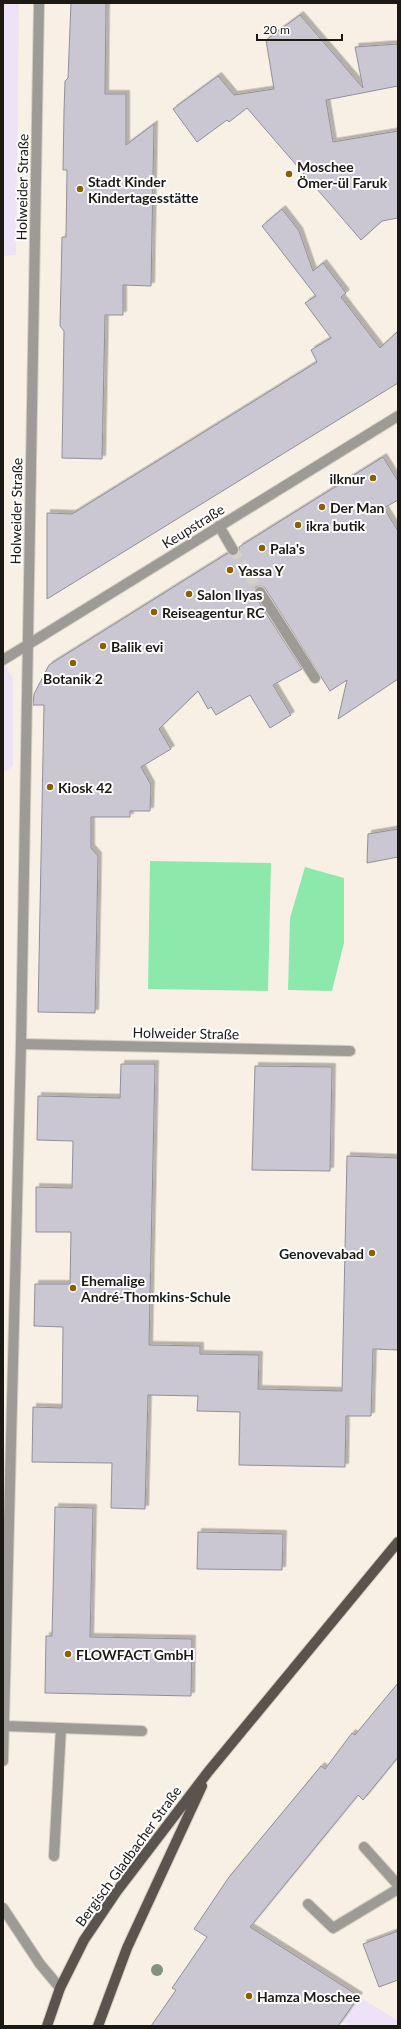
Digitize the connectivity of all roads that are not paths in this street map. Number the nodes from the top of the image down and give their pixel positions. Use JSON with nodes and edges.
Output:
{"nodes":[{"id":1,"x":39,"y":3,"type":"edge"},
{"id":2,"x":398,"y":416,"type":"edge"},
{"id":3,"x":219,"y":526,"type":"junction"},
{"id":4,"x":233,"y":550,"type":"tunnel mouth"},
{"id":5,"x":260,"y":592,"type":"tunnel mouth"},
{"id":6,"x":28,"y":645,"type":"junction"},
{"id":7,"x":3,"y":660,"type":"edge"},
{"id":8,"x":315,"y":678,"type":"dead end"},
{"id":9,"x":21,"y":1044,"type":"junction"},
{"id":10,"x":350,"y":1050,"type":"dead end"},
{"id":11,"x":398,"y":1542,"type":"edge"},
{"id":12,"x":4,"y":1677,"type":"edge"},
{"id":13,"x":5,"y":1726,"type":"junction"},
{"id":14,"x":61,"y":1728,"type":"junction"},
{"id":15,"x":142,"y":1731,"type":"dead end"},
{"id":16,"x":3,"y":1761,"type":"edge"},
{"id":17,"x":208,"y":1772,"type":"junction"},
{"id":18,"x":364,"y":1847,"type":"dead end"},
{"id":19,"x":54,"y":1856,"type":"dead end"},
{"id":20,"x":398,"y":1886,"type":"edge"},
{"id":21,"x":398,"y":1889,"type":"edge"},
{"id":22,"x":308,"y":1904,"type":"dead end"},
{"id":23,"x":3,"y":1908,"type":"edge"},
{"id":24,"x":60,"y":1988,"type":"junction"},
{"id":25,"x":47,"y":2026,"type":"edge"},
{"id":26,"x":98,"y":2026,"type":"edge"}],
"edges":[{"from":1,"to":6,"type":"street","name":"Holweider Straße"},
{"from":2,"to":3,"type":"street","name":"Keupstraße"},
{"from":3,"to":4,"type":"street"},
{"from":3,"to":6,"type":"street","name":"Keupstraße"},
{"from":5,"to":8,"type":"street"},
{"from":6,"to":7,"type":"street","name":"Keupstraße"},
{"from":6,"to":9,"type":"street","name":"Holweider Straße"},
{"from":9,"to":10,"type":"street","name":"Holweider Straße"},
{"from":9,"to":12,"type":"street","name":"Holweider Straße"},
{"from":11,"to":17,"type":"main road","name":"Bergisch Gladbacher Straße"},
{"from":12,"to":13,"type":"street","name":"Holweider Straße"},
{"from":13,"to":14,"type":"street"},
{"from":13,"to":16,"type":"street","name":"Holweider Straße"},
{"from":14,"to":15,"type":"street"},
{"from":14,"to":19,"type":"street"},
{"from":17,"to":24,"type":"main road","name":"Bergisch Gladbacher Straße"},
{"from":17,"to":26,"type":"main road","name":"Bergisch Gladbacher Straße"},
{"from":18,"to":20,"type":"street"},
{"from":21,"to":22,"type":"street"},
{"from":23,"to":24,"type":"street"},
{"from":24,"to":25,"type":"main road","name":"Bergisch Gladbacher Straße"}]}
